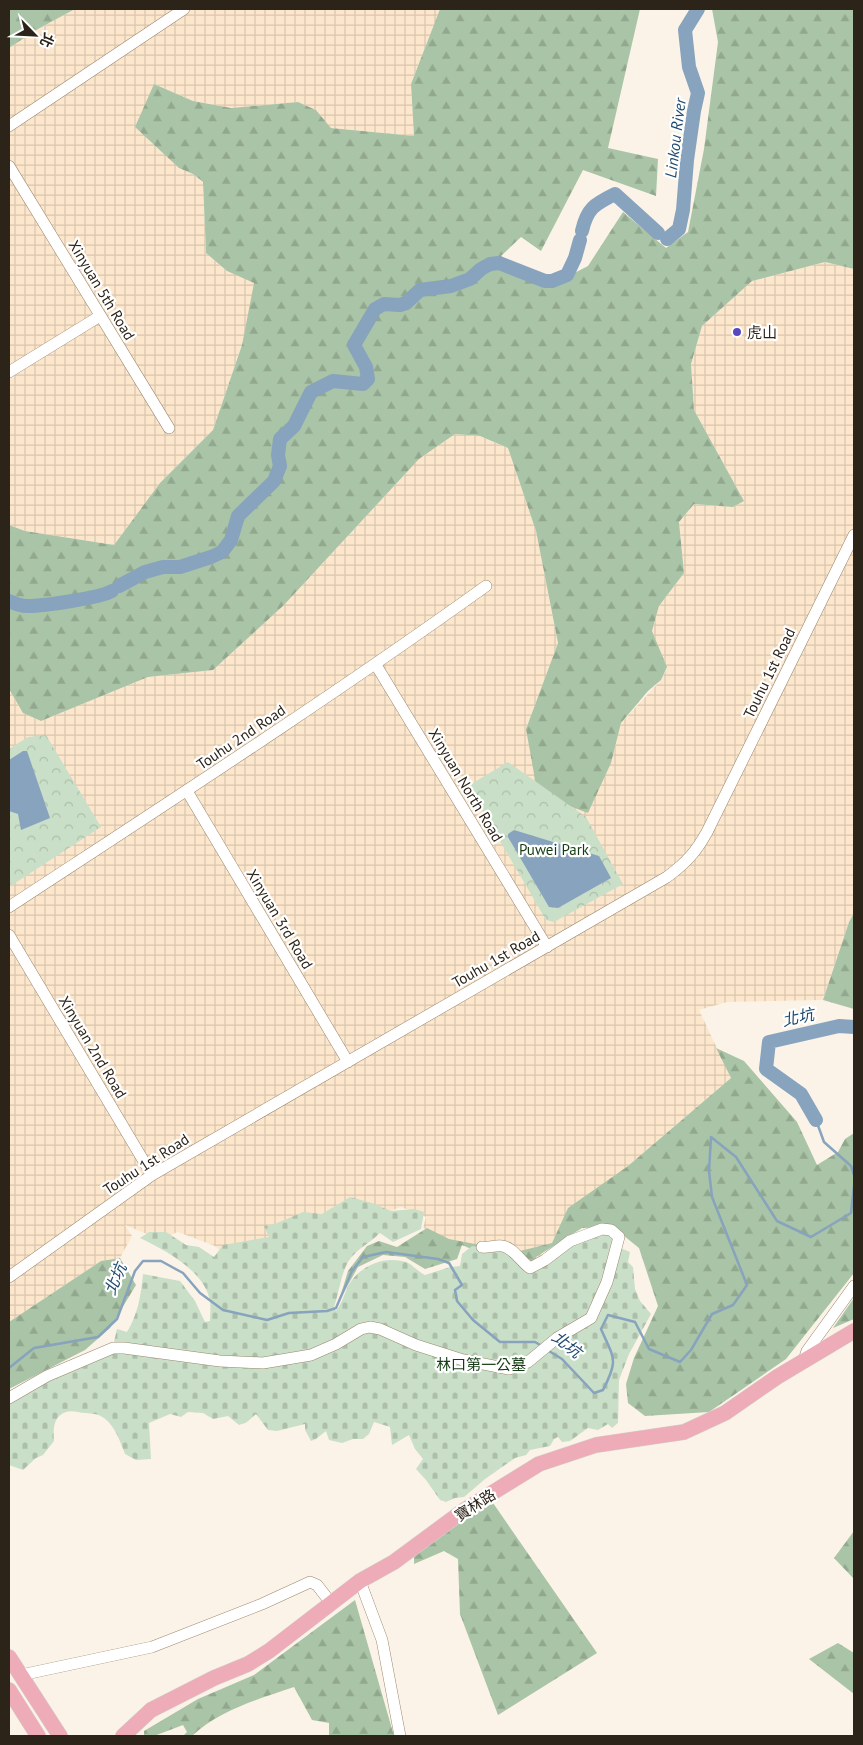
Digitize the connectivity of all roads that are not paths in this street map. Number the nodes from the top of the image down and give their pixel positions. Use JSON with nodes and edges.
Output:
{"nodes":[{"id":1,"x":184,"y":9,"type":"edge"},
{"id":2,"x":9,"y":126,"type":"edge"},
{"id":3,"x":9,"y":166,"type":"edge"},
{"id":4,"x":100,"y":316,"type":"junction"},
{"id":5,"x":9,"y":372,"type":"edge"},
{"id":6,"x":169,"y":428,"type":"dead end"},
{"id":7,"x":854,"y":535,"type":"edge"},
{"id":8,"x":486,"y":586,"type":"dead end"},
{"id":9,"x":376,"y":665,"type":"junction"},
{"id":10,"x":187,"y":791,"type":"junction"},
{"id":11,"x":9,"y":907,"type":"edge"},
{"id":12,"x":9,"y":935,"type":"edge"},
{"id":13,"x":547,"y":946,"type":"junction"},
{"id":14,"x":348,"y":1062,"type":"junction"},
{"id":15,"x":152,"y":1175,"type":"junction"},
{"id":16,"x":482,"y":1247,"type":"dead end"},
{"id":17,"x":9,"y":1277,"type":"edge"},
{"id":18,"x":854,"y":1286,"type":"edge"},
{"id":19,"x":854,"y":1330,"type":"edge"},
{"id":20,"x":804,"y":1360,"type":"junction"},
{"id":21,"x":9,"y":1398,"type":"edge"},
{"id":22,"x":360,"y":1580,"type":"junction"},
{"id":23,"x":331,"y":1603,"type":"junction"},
{"id":24,"x":9,"y":1657,"type":"edge"},
{"id":25,"x":21,"y":1675,"type":"junction"},
{"id":26,"x":9,"y":1690,"type":"edge"},
{"id":27,"x":38,"y":1736,"type":"edge"},
{"id":28,"x":60,"y":1736,"type":"edge"},
{"id":29,"x":123,"y":1736,"type":"edge"},
{"id":30,"x":400,"y":1736,"type":"edge"}],
"edges":[{"from":1,"to":2,"type":"street"},
{"from":3,"to":4,"type":"street","name":"Xinyuan 5th Road"},
{"from":4,"to":5,"type":"street"},
{"from":4,"to":6,"type":"street","name":"Xinyuan 5th Road"},
{"from":7,"to":13,"type":"street","name":"Touhu 1st Road"},
{"from":8,"to":9,"type":"street","name":"Touhu 2nd Road"},
{"from":9,"to":10,"type":"street","name":"Touhu 2nd Road"},
{"from":9,"to":13,"type":"street","name":"Xinyuan North Road"},
{"from":10,"to":11,"type":"street","name":"Touhu 2nd Road"},
{"from":10,"to":14,"type":"street","name":"Xinyuan 3rd Road"},
{"from":12,"to":15,"type":"street","name":"Xinyuan 2nd Road"},
{"from":13,"to":14,"type":"street","name":"Touhu 1st Road"},
{"from":14,"to":15,"type":"street","name":"Touhu 1st Road"},
{"from":15,"to":17,"type":"street","name":"Touhu 1st Road"},
{"from":16,"to":21,"type":"street"},
{"from":18,"to":20,"type":"street"},
{"from":19,"to":20,"type":"main road","name":"寶林路"},
{"from":20,"to":22,"type":"main road","name":"寶林路"},
{"from":22,"to":23,"type":"main road","name":"寶林路"},
{"from":22,"to":30,"type":"street"},
{"from":23,"to":25,"type":"street"},
{"from":23,"to":29,"type":"main road","name":"寶林路"},
{"from":24,"to":25,"type":"main road"},
{"from":25,"to":28,"type":"main road"},
{"from":26,"to":27,"type":"main road"}]}
